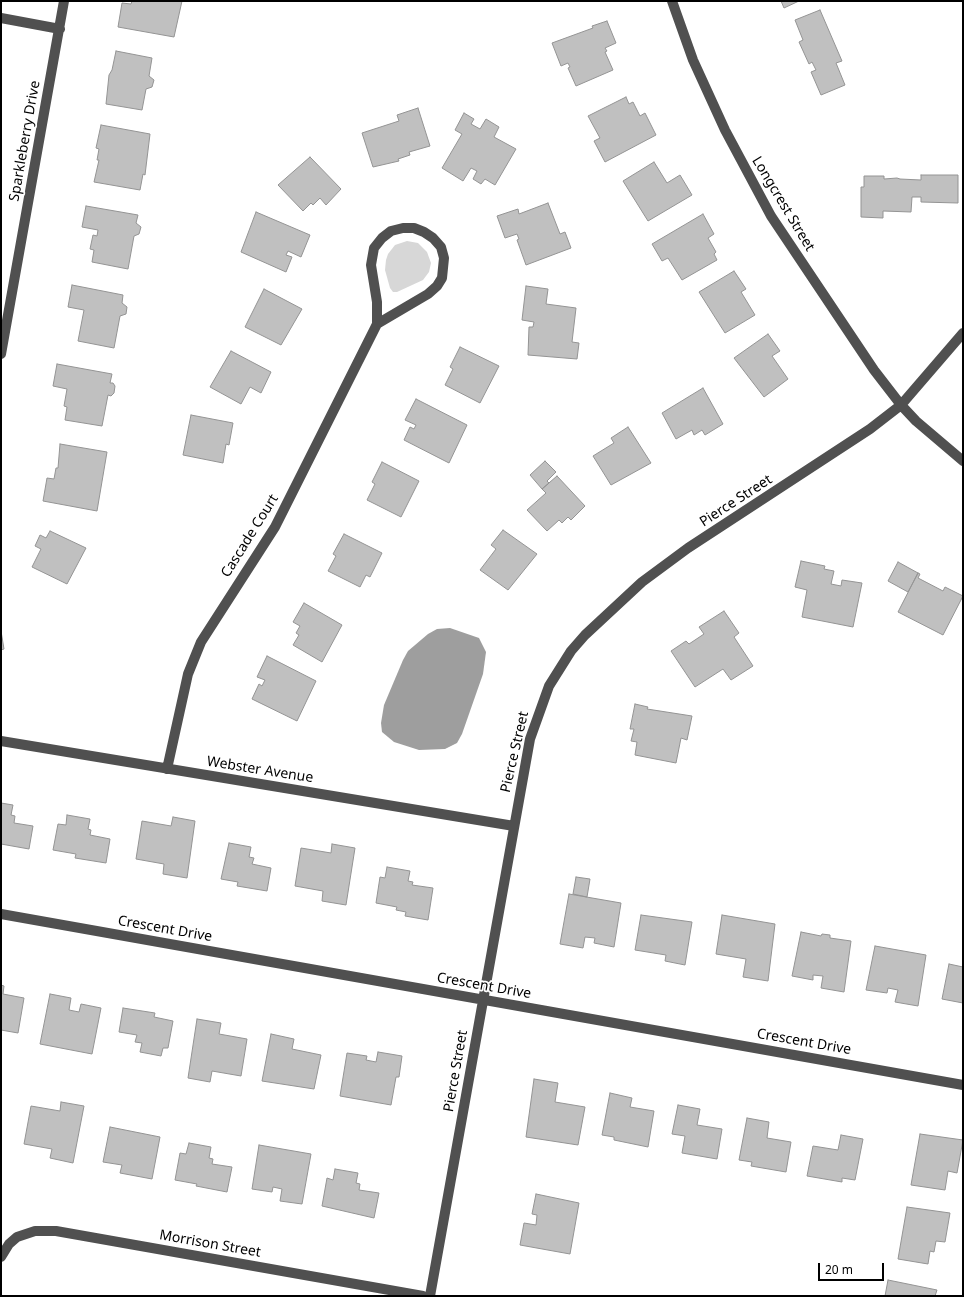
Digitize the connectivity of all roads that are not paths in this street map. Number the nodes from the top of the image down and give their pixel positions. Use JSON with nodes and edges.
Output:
{"nodes":[{"id":1,"x":64,"y":1,"type":"edge"},
{"id":2,"x":672,"y":1,"type":"edge"},
{"id":3,"x":1,"y":18,"type":"edge"},
{"id":4,"x":60,"y":29,"type":"junction"},
{"id":5,"x":377,"y":324,"type":"junction"},
{"id":6,"x":963,"y":334,"type":"edge"},
{"id":7,"x":1,"y":354,"type":"edge"},
{"id":8,"x":901,"y":405,"type":"junction"},
{"id":9,"x":963,"y":460,"type":"edge"},
{"id":10,"x":1,"y":741,"type":"edge"},
{"id":11,"x":167,"y":770,"type":"junction"},
{"id":12,"x":514,"y":826,"type":"junction"},
{"id":13,"x":1,"y":914,"type":"edge"},
{"id":14,"x":483,"y":999,"type":"junction"},
{"id":15,"x":963,"y":1085,"type":"edge"},
{"id":16,"x":1,"y":1257,"type":"edge"},
{"id":17,"x":423,"y":1296,"type":"edge"},
{"id":18,"x":430,"y":1296,"type":"edge"}],
"edges":[{"from":1,"to":4,"type":"street","name":"Sparkleberry Drive"},
{"from":2,"to":8,"type":"street","name":"Longcrest Street"},
{"from":3,"to":4,"type":"street"},
{"from":4,"to":7,"type":"street","name":"Sparkleberry Drive"},
{"from":5,"to":5,"type":"street","name":"Cascade Court"},
{"from":5,"to":11,"type":"street","name":"Cascade Court"},
{"from":6,"to":8,"type":"street","name":"Pierce Street"},
{"from":8,"to":9,"type":"street","name":"Longcrest Street"},
{"from":8,"to":12,"type":"street","name":"Pierce Street"},
{"from":10,"to":11,"type":"street","name":"Webster Avenue"},
{"from":11,"to":12,"type":"street","name":"Webster Avenue"},
{"from":12,"to":14,"type":"street","name":"Pierce Street"},
{"from":13,"to":14,"type":"street","name":"Crescent Drive"},
{"from":14,"to":15,"type":"street","name":"Crescent Drive"},
{"from":14,"to":18,"type":"street","name":"Pierce Street"},
{"from":16,"to":17,"type":"street","name":"Morrison Street"}]}
